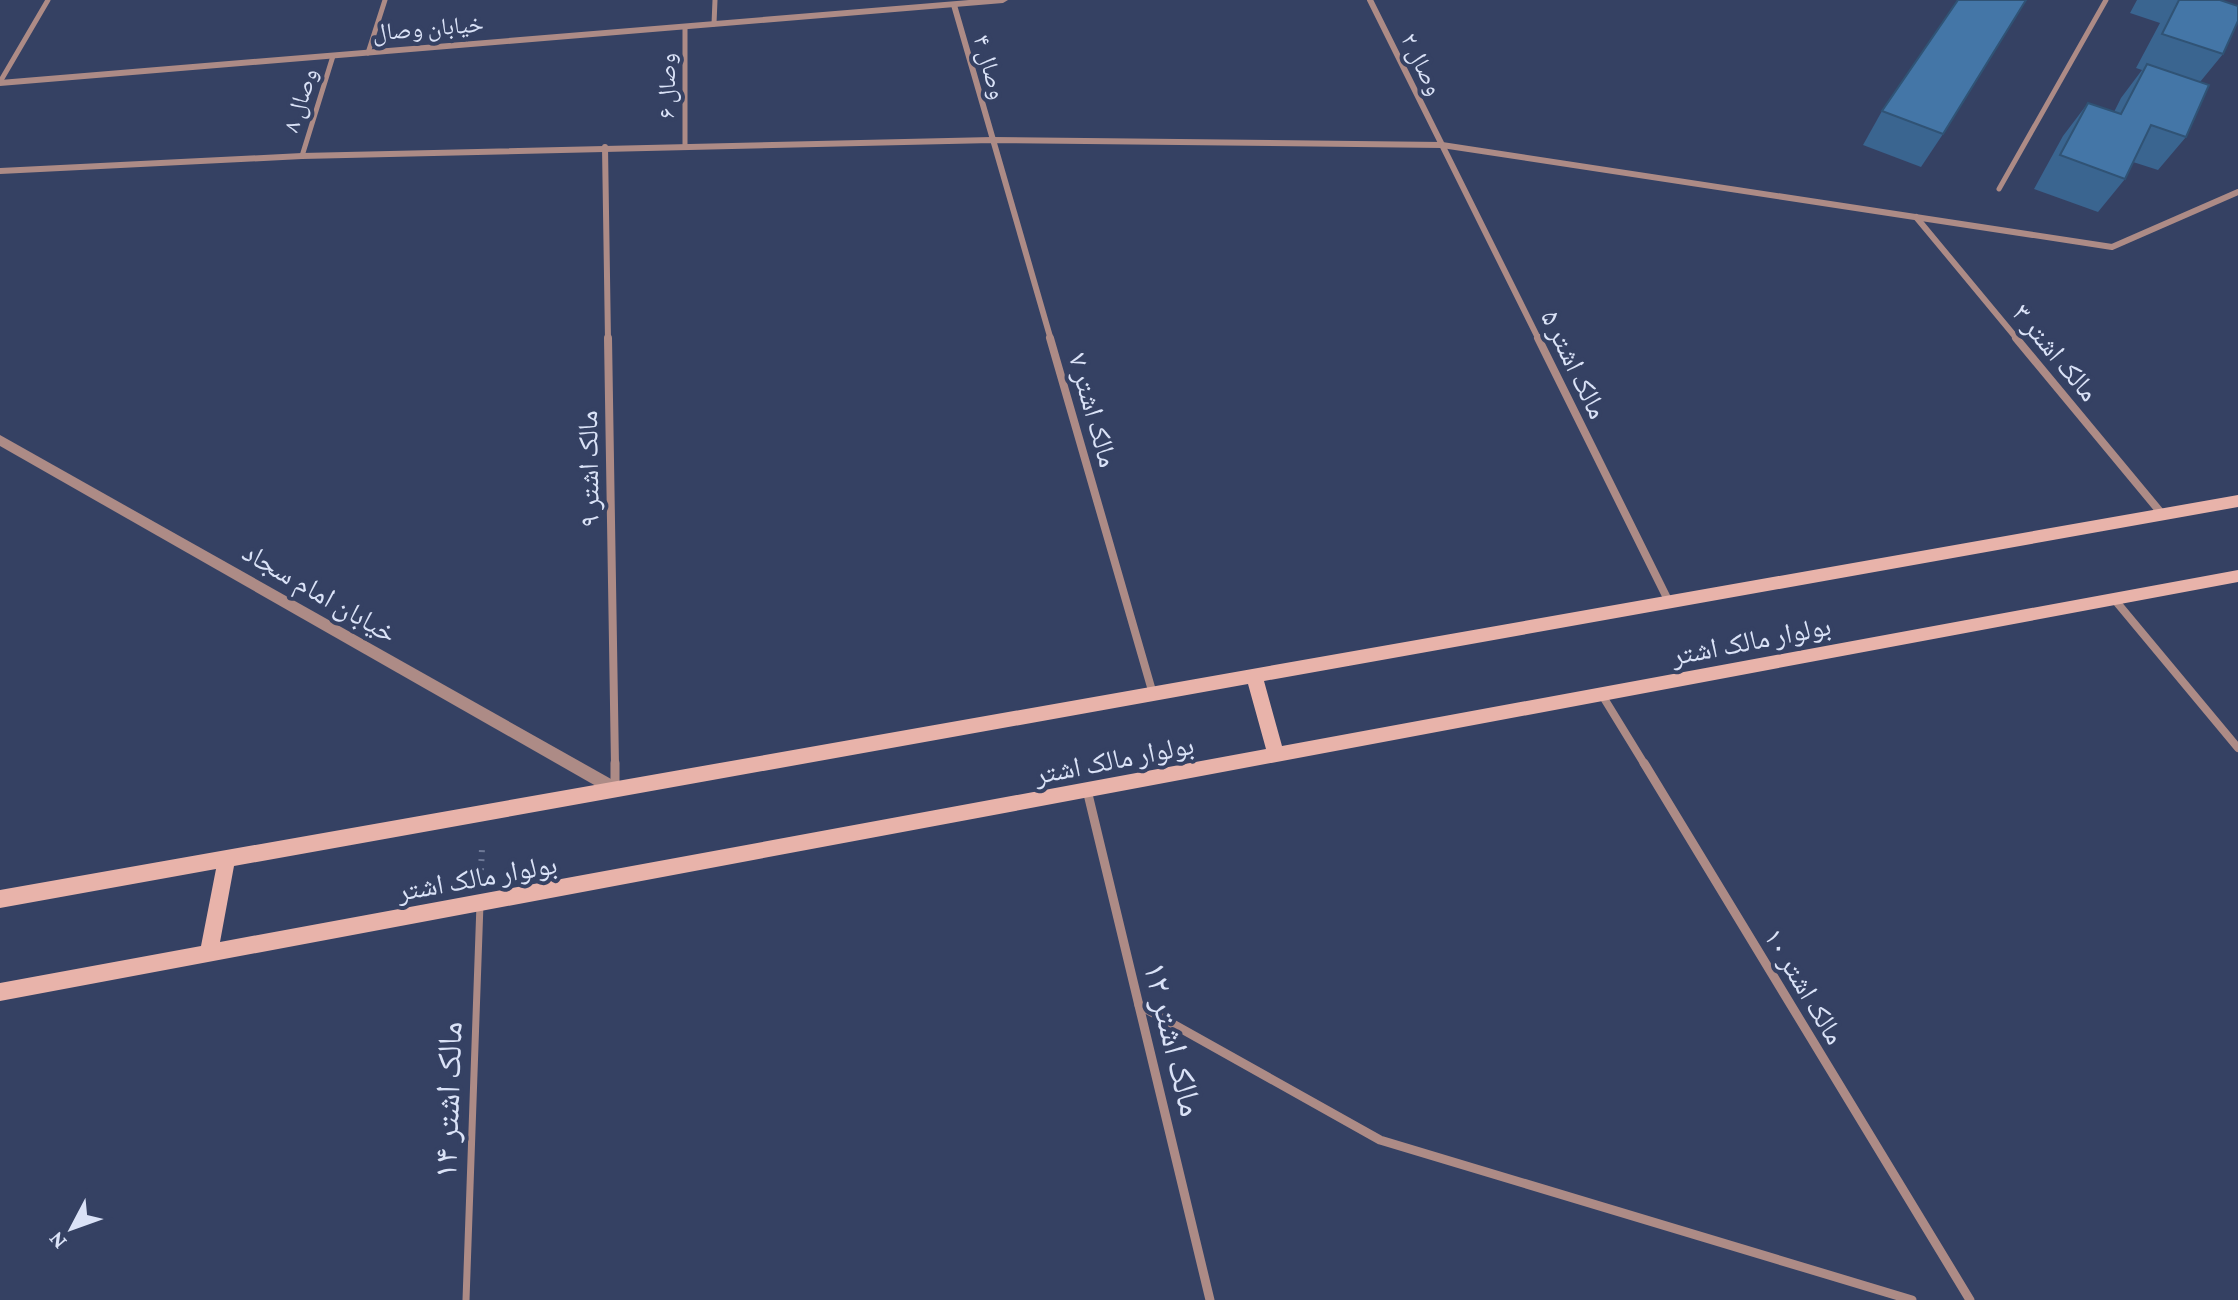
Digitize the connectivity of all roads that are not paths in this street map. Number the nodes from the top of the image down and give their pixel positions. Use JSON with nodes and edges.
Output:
{"nodes":[{"id":1,"x":48,"y":0,"type":"edge"},
{"id":2,"x":385,"y":0,"type":"edge"},
{"id":3,"x":715,"y":0,"type":"edge"},
{"id":4,"x":1003,"y":0,"type":"edge"},
{"id":5,"x":1370,"y":0,"type":"edge"},
{"id":6,"x":2106,"y":0,"type":"edge"},
{"id":7,"x":954,"y":5,"type":"junction"},
{"id":8,"x":714,"y":24,"type":"junction"},
{"id":9,"x":685,"y":27,"type":"junction"},
{"id":10,"x":368,"y":53,"type":"junction"},
{"id":11,"x":333,"y":56,"type":"junction"},
{"id":12,"x":0,"y":83,"type":"edge"},
{"id":13,"x":992,"y":140,"type":"junction"},
{"id":14,"x":685,"y":145,"type":"junction"},
{"id":15,"x":1442,"y":145,"type":"junction"},
{"id":16,"x":605,"y":147,"type":"junction"},
{"id":17,"x":302,"y":156,"type":"junction"},
{"id":18,"x":0,"y":171,"type":"edge"},
{"id":19,"x":1999,"y":189,"type":"dead end"},
{"id":20,"x":2238,"y":192,"type":"edge"},
{"id":21,"x":1916,"y":217,"type":"junction"},
{"id":22,"x":0,"y":440,"type":"edge"},
{"id":23,"x":2238,"y":501,"type":"edge"},
{"id":24,"x":2162,"y":514,"type":"junction"},
{"id":25,"x":2238,"y":576,"type":"edge"},
{"id":26,"x":2114,"y":599,"type":"junction"},
{"id":27,"x":1669,"y":602,"type":"junction"},
{"id":28,"x":1254,"y":676,"type":"junction"},
{"id":29,"x":1153,"y":694,"type":"junction"},
{"id":30,"x":1602,"y":695,"type":"junction"},
{"id":31,"x":2238,"y":748,"type":"edge"},
{"id":32,"x":1276,"y":755,"type":"junction"},
{"id":33,"x":615,"y":789,"type":"junction"},
{"id":34,"x":1087,"y":790,"type":"junction"},
{"id":35,"x":227,"y":858,"type":"junction"},
{"id":36,"x":0,"y":899,"type":"edge"},
{"id":37,"x":480,"y":903,"type":"junction"},
{"id":38,"x":209,"y":953,"type":"junction"},
{"id":39,"x":0,"y":992,"type":"edge"},
{"id":40,"x":1139,"y":1005,"type":"junction"},
{"id":41,"x":466,"y":1300,"type":"edge"},
{"id":42,"x":1210,"y":1300,"type":"edge"},
{"id":43,"x":1912,"y":1300,"type":"edge"},
{"id":44,"x":1970,"y":1300,"type":"edge"}],
"edges":[{"from":1,"to":12,"type":"lane"},
{"from":2,"to":10,"type":"lane"},
{"from":3,"to":8,"type":"lane"},
{"from":4,"to":7,"type":"street","name":"خیابان وصال"},
{"from":5,"to":15,"type":"street","name":"وصال ۲"},
{"from":6,"to":19,"type":"lane"},
{"from":7,"to":8,"type":"street","name":"خیابان وصال"},
{"from":7,"to":13,"type":"street","name":"وصال ۴"},
{"from":8,"to":9,"type":"street","name":"خیابان وصال"},
{"from":9,"to":10,"type":"street","name":"خیابان وصال"},
{"from":9,"to":14,"type":"lane","name":"وصال ۶"},
{"from":10,"to":11,"type":"street","name":"خیابان وصال"},
{"from":11,"to":12,"type":"street","name":"خیابان وصال"},
{"from":11,"to":17,"type":"lane","name":"وصال ۸"},
{"from":13,"to":14,"type":"street"},
{"from":13,"to":15,"type":"street"},
{"from":13,"to":29,"type":"street","name":"مالک اشتر ۷"},
{"from":14,"to":16,"type":"street"},
{"from":15,"to":21,"type":"street"},
{"from":15,"to":27,"type":"street","name":"مالک اشتر ۵"},
{"from":16,"to":17,"type":"street"},
{"from":16,"to":33,"type":"street","name":"مالک اشتر ۹"},
{"from":17,"to":18,"type":"street"},
{"from":20,"to":21,"type":"street"},
{"from":21,"to":24,"type":"street","name":"مالک اشتر ۳"},
{"from":22,"to":33,"type":"street","name":"خیابان امام سجاد"},
{"from":23,"to":24,"type":"main road","name":"بولوار مالک اشتر"},
{"from":24,"to":27,"type":"main road","name":"بولوار مالک اشتر"},
{"from":25,"to":26,"type":"main road","name":"بولوار مالک اشتر"},
{"from":26,"to":30,"type":"main road","name":"بولوار مالک اشتر"},
{"from":26,"to":31,"type":"street"},
{"from":27,"to":28,"type":"main road","name":"بولوار مالک اشتر"},
{"from":28,"to":29,"type":"main road","name":"بولوار مالک اشتر"},
{"from":28,"to":32,"type":"main road"},
{"from":29,"to":33,"type":"main road","name":"بولوار مالک اشتر"},
{"from":30,"to":32,"type":"main road","name":"بولوار مالک اشتر"},
{"from":30,"to":44,"type":"street","name":"مالک اشتر ۱۰"},
{"from":32,"to":34,"type":"main road","name":"بولوار مالک اشتر"},
{"from":33,"to":35,"type":"main road","name":"بولوار مالک اشتر"},
{"from":34,"to":37,"type":"main road","name":"بولوار مالک اشتر"},
{"from":34,"to":40,"type":"street","name":"مالک اشتر ۱۲"},
{"from":35,"to":36,"type":"main road","name":"بولوار مالک اشتر"},
{"from":35,"to":38,"type":"main road"},
{"from":37,"to":38,"type":"main road","name":"بولوار مالک اشتر"},
{"from":37,"to":41,"type":"lane","name":"مالک اشتر ۱۴"},
{"from":38,"to":39,"type":"main road","name":"بولوار مالک اشتر"},
{"from":40,"to":42,"type":"street","name":"مالک اشتر ۱۲"},
{"from":40,"to":43,"type":"street"}]}
